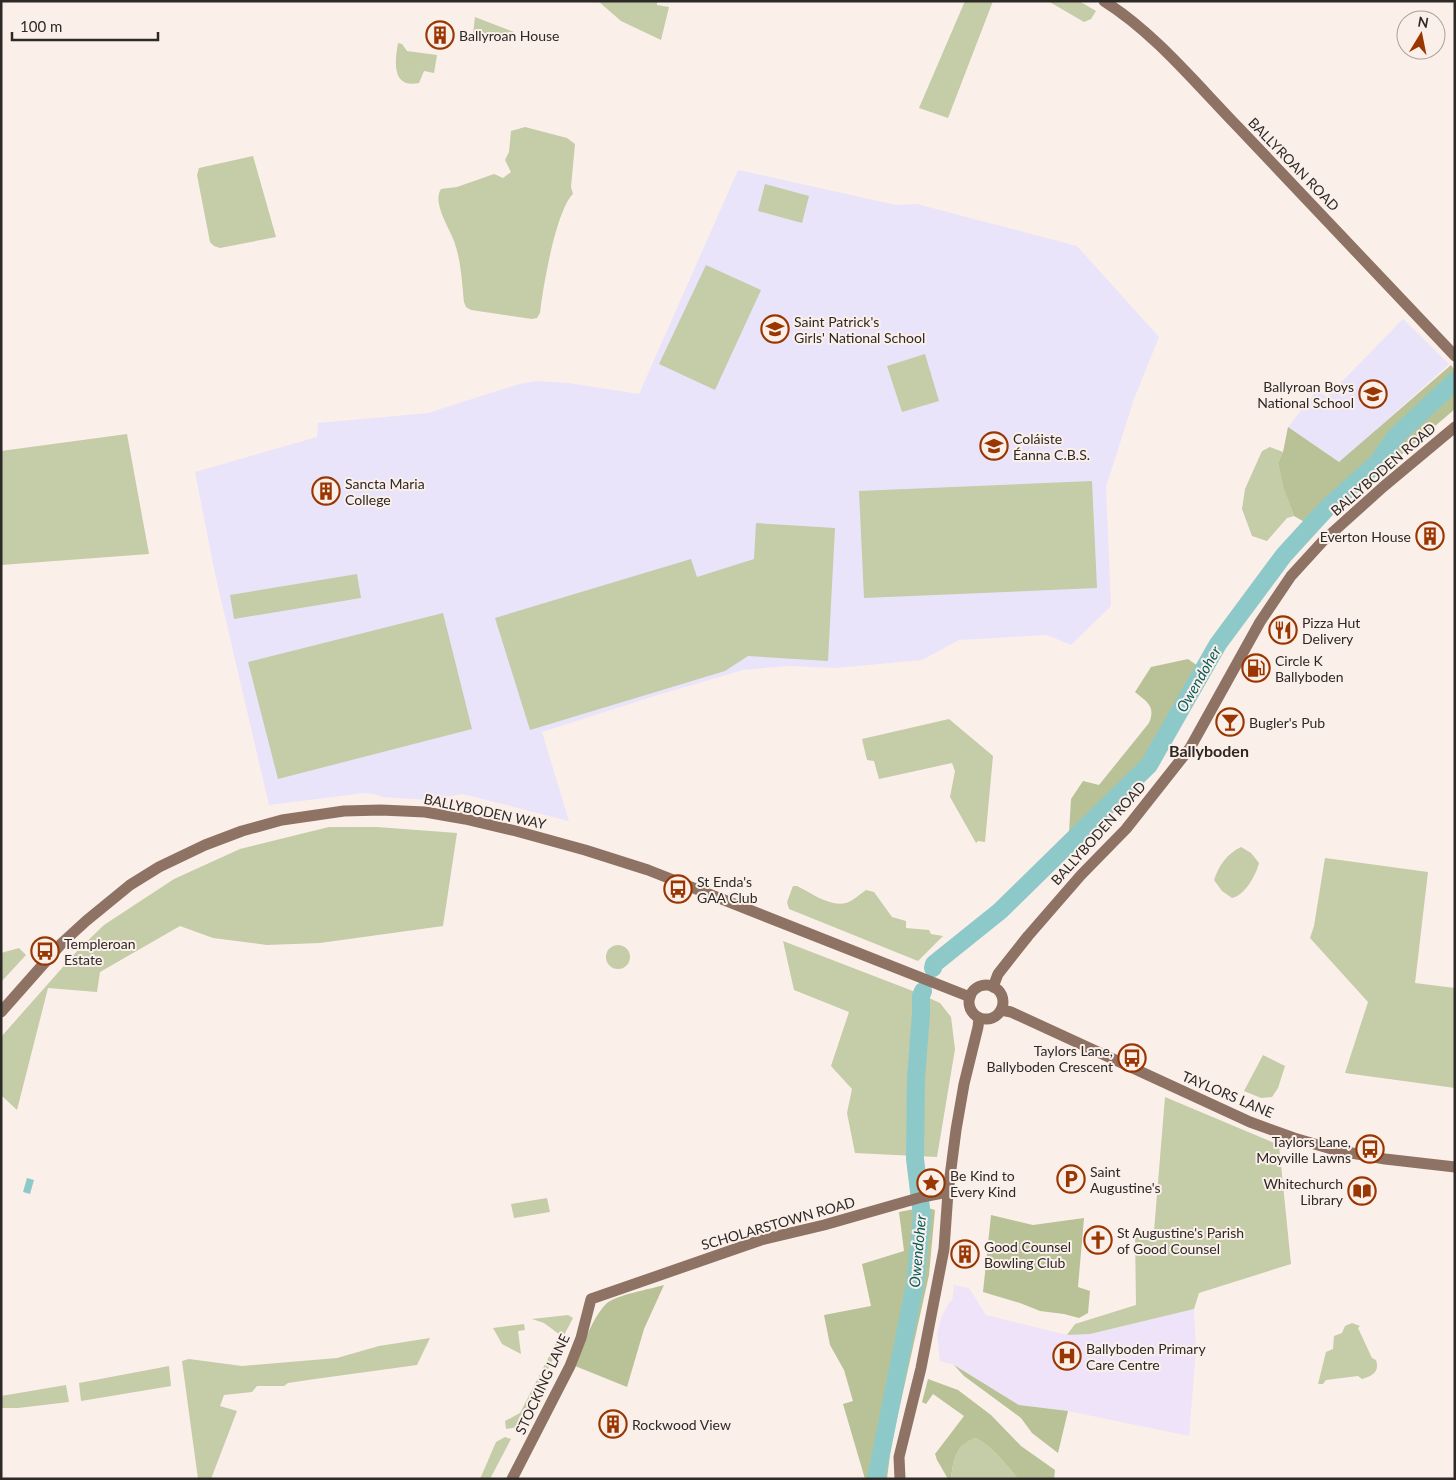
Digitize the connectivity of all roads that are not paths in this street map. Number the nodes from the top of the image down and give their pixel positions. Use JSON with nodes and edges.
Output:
{"nodes":[{"id":1,"x":1104,"y":1,"type":"edge"},
{"id":2,"x":1455,"y":356,"type":"edge"},
{"id":3,"x":1455,"y":427,"type":"edge"},
{"id":4,"x":993,"y":987,"type":"junction"},
{"id":5,"x":970,"y":996,"type":"junction"},
{"id":6,"x":1001,"y":1010,"type":"junction"},
{"id":7,"x":1,"y":1012,"type":"edge"},
{"id":8,"x":979,"y":1018,"type":"junction"},
{"id":9,"x":1455,"y":1167,"type":"edge"},
{"id":10,"x":948,"y":1192,"type":"junction"},
{"id":11,"x":591,"y":1300,"type":"joint"},
{"id":12,"x":512,"y":1479,"type":"edge"},
{"id":13,"x":900,"y":1479,"type":"edge"}],
"edges":[{"from":1,"to":2,"type":"main road","name":"BALLYROAN ROAD"},
{"from":3,"to":4,"type":"main road","name":"BALLYBODEN ROAD"},
{"from":4,"to":5,"type":"main road"},
{"from":4,"to":6,"type":"main road"},
{"from":5,"to":7,"type":"main road","name":"BALLYBODEN WAY"},
{"from":5,"to":8,"type":"main road"},
{"from":6,"to":8,"type":"main road"},
{"from":6,"to":9,"type":"main road","name":"TAYLORS LANE"},
{"from":8,"to":10,"type":"main road"},
{"from":10,"to":11,"type":"main road","name":"SCHOLARSTOWN ROAD"},
{"from":10,"to":13,"type":"main road"},
{"from":11,"to":12,"type":"main road","name":"STOCKING LANE"}]}
